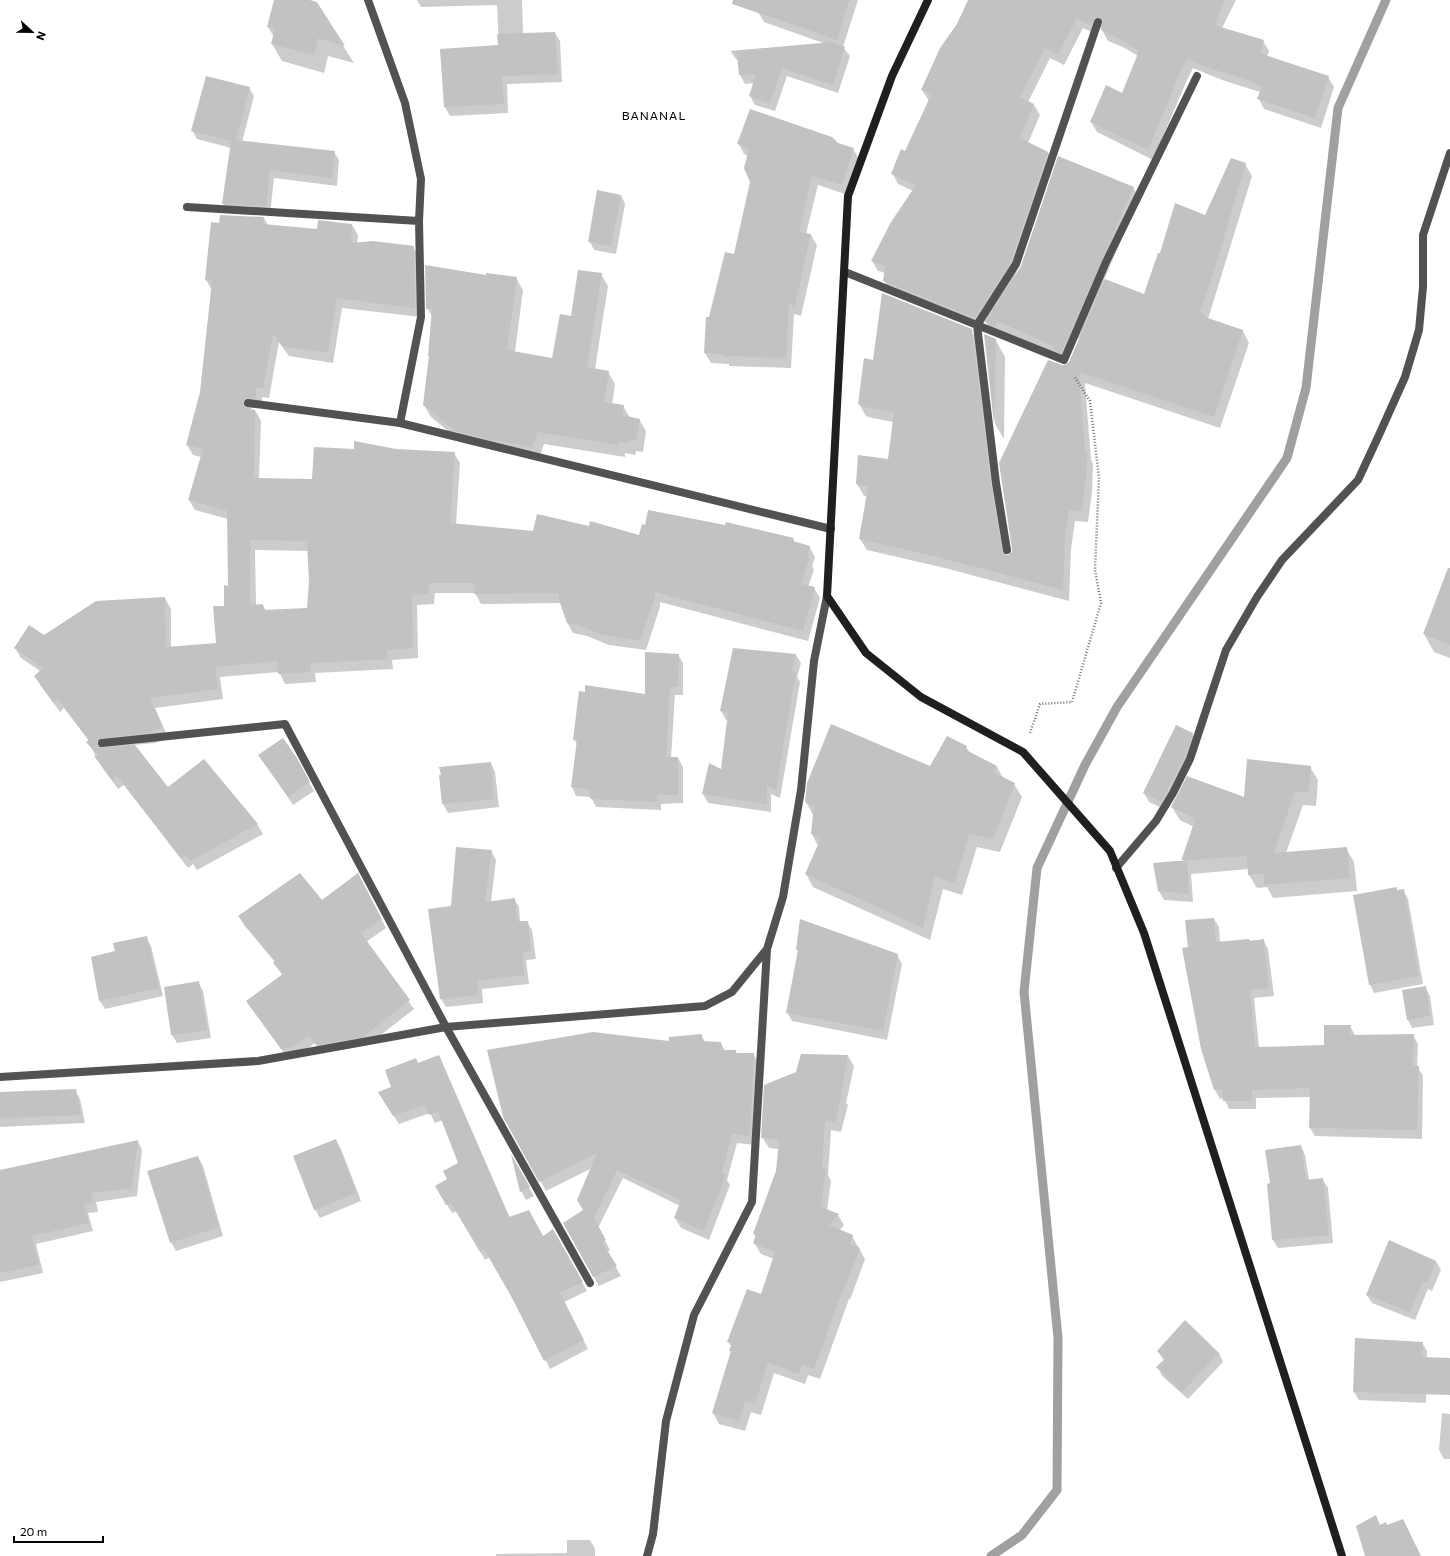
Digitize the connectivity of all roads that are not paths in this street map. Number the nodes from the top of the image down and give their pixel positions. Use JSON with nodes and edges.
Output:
{"nodes":[{"id":1,"x":368,"y":0,"type":"edge"},
{"id":2,"x":928,"y":0,"type":"edge"},
{"id":3,"x":1098,"y":22,"type":"dead end"},
{"id":4,"x":1197,"y":76,"type":"dead end"},
{"id":5,"x":1450,"y":153,"type":"edge"},
{"id":6,"x":187,"y":206,"type":"dead end"},
{"id":7,"x":419,"y":221,"type":"junction"},
{"id":8,"x":845,"y":272,"type":"junction"},
{"id":9,"x":977,"y":325,"type":"junction"},
{"id":10,"x":248,"y":403,"type":"dead end"},
{"id":11,"x":400,"y":423,"type":"junction"},
{"id":12,"x":831,"y":529,"type":"junction"},
{"id":13,"x":1007,"y":550,"type":"dead end"},
{"id":14,"x":827,"y":596,"type":"junction"},
{"id":15,"x":102,"y":743,"type":"dead end"},
{"id":16,"x":1116,"y":868,"type":"junction"},
{"id":17,"x":768,"y":949,"type":"junction"},
{"id":18,"x":446,"y":1027,"type":"junction"},
{"id":19,"x":0,"y":1076,"type":"edge"},
{"id":20,"x":590,"y":1283,"type":"dead end"},
{"id":21,"x":647,"y":1556,"type":"edge"},
{"id":22,"x":1342,"y":1556,"type":"edge"}],
"edges":[{"from":1,"to":7,"type":"street"},
{"from":2,"to":8,"type":"street"},
{"from":3,"to":9,"type":"street"},
{"from":4,"to":9,"type":"street"},
{"from":5,"to":16,"type":"street"},
{"from":6,"to":7,"type":"street"},
{"from":7,"to":11,"type":"street"},
{"from":8,"to":9,"type":"street"},
{"from":8,"to":12,"type":"street"},
{"from":9,"to":13,"type":"street"},
{"from":10,"to":11,"type":"street"},
{"from":11,"to":12,"type":"street"},
{"from":12,"to":14,"type":"street"},
{"from":14,"to":16,"type":"street"},
{"from":14,"to":17,"type":"street"},
{"from":15,"to":18,"type":"street"},
{"from":16,"to":22,"type":"street"},
{"from":17,"to":18,"type":"street"},
{"from":17,"to":21,"type":"street"},
{"from":18,"to":19,"type":"street"},
{"from":18,"to":20,"type":"street"}]}
